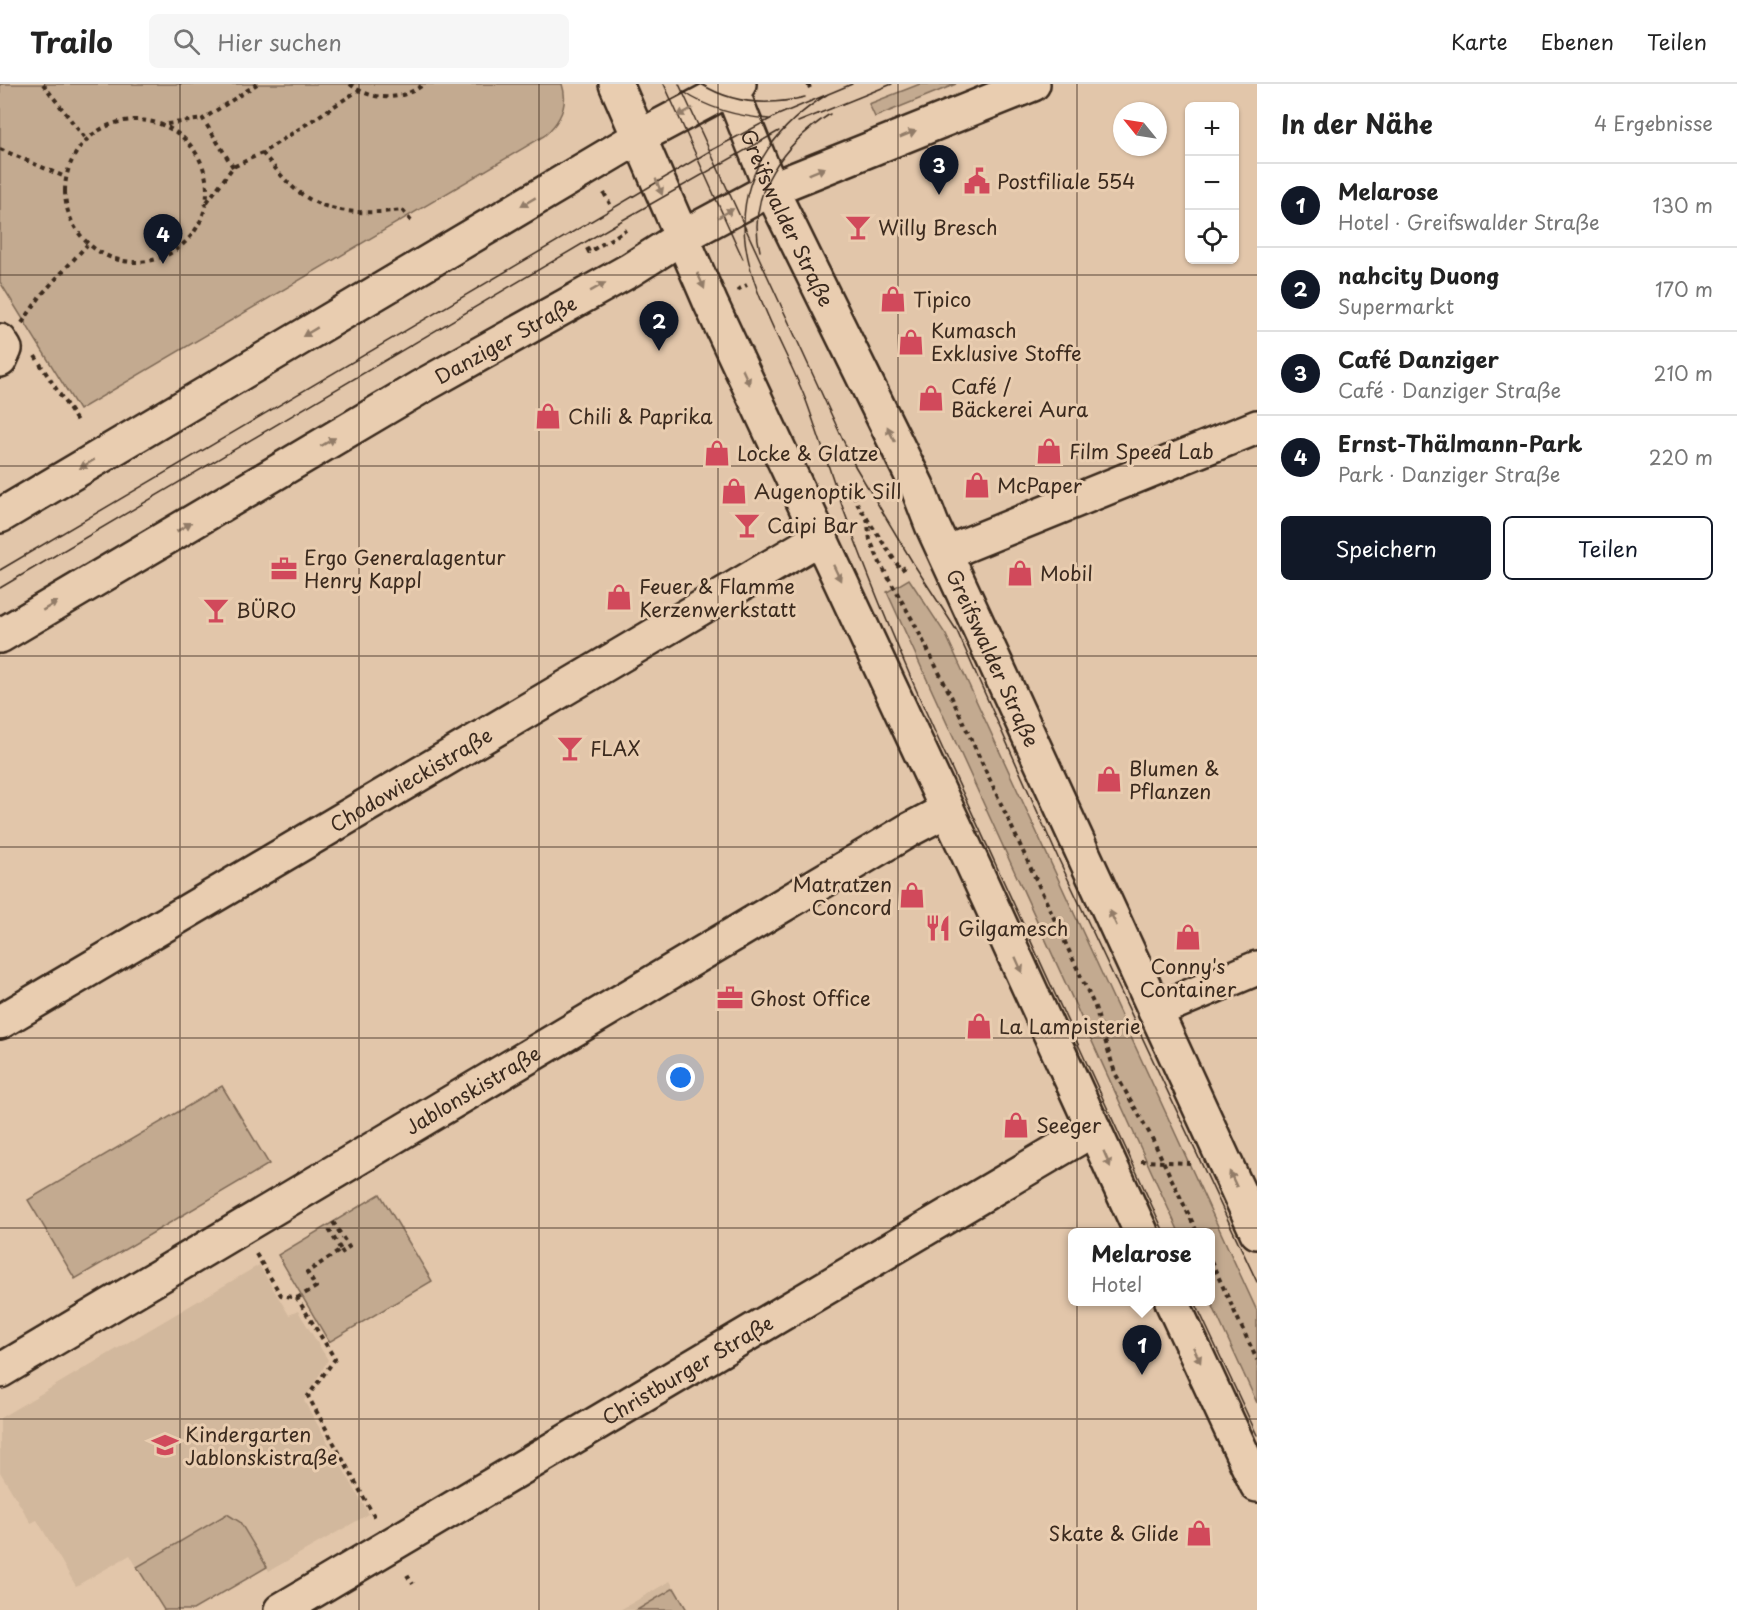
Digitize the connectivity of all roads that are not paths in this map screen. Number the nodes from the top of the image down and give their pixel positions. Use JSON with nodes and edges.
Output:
{"nodes":[{"id":1,"x":616,"y":84,"type":"edge"},
{"id":2,"x":1033,"y":84,"type":"edge"},
{"id":3,"x":733,"y":85,"type":"edge"},
{"id":4,"x":639,"y":136,"type":"junction"},
{"id":5,"x":771,"y":189,"type":"junction"},
{"id":6,"x":682,"y":237,"type":"junction"},
{"id":7,"x":1257,"y":427,"type":"edge"},
{"id":8,"x":0,"y":516,"type":"edge"},
{"id":9,"x":821,"y":537,"type":"junction"},
{"id":10,"x":946,"y":553,"type":"junction"},
{"id":11,"x":0,"y":636,"type":"edge"},
{"id":12,"x":947,"y":810,"type":"junction"},
{"id":13,"x":1257,"y":968,"type":"edge"},
{"id":14,"x":1155,"y":1011,"type":"junction"},
{"id":15,"x":0,"y":1022,"type":"edge"},
{"id":16,"x":1094,"y":1129,"type":"junction"},
{"id":17,"x":1139,"y":1228,"type":"edge"},
{"id":18,"x":1257,"y":1232,"type":"edge"},
{"id":19,"x":1174,"y":1306,"type":"edge"},
{"id":20,"x":0,"y":1371,"type":"edge"},
{"id":21,"x":1257,"y":1485,"type":"edge"},
{"id":22,"x":281,"y":1610,"type":"edge"}],
"edges":[{"from":1,"to":4,"type":"main road"},
{"from":5,"to":2,"type":"main road","name":"Danziger Straße","one_way":true},
{"from":3,"to":4,"type":"main road","one_way":true},
{"from":3,"to":5,"type":"main road","name":"Greifswalder Straße"},
{"from":4,"to":6,"type":"main road","one_way":true},
{"from":4,"to":8,"type":"main road","one_way":true},
{"from":6,"to":5,"type":"main road","name":"Danziger Straße","one_way":true},
{"from":10,"to":5,"type":"main road","name":"Greifswalder Straße","one_way":true},
{"from":6,"to":9,"type":"main road","one_way":true},
{"from":11,"to":6,"type":"main road","name":"Danziger Straße","one_way":true},
{"from":7,"to":10,"type":"main road"},
{"from":9,"to":12,"type":"main road","one_way":true},
{"from":9,"to":15,"type":"main road","name":"Chodowieckistraße"},
{"from":14,"to":10,"type":"main road","name":"Greifswalder Straße","one_way":true},
{"from":12,"to":16,"type":"main road","one_way":true},
{"from":12,"to":20,"type":"main road","name":"Jablonskistraße"},
{"from":13,"to":14,"type":"main road"},
{"from":18,"to":14,"type":"main road","name":"Greifswalder Straße","one_way":true},
{"from":16,"to":17,"type":"main road","one_way":true},
{"from":16,"to":22,"type":"main road","name":"Christburger Straße"},
{"from":19,"to":21,"type":"main road","one_way":true}]}
